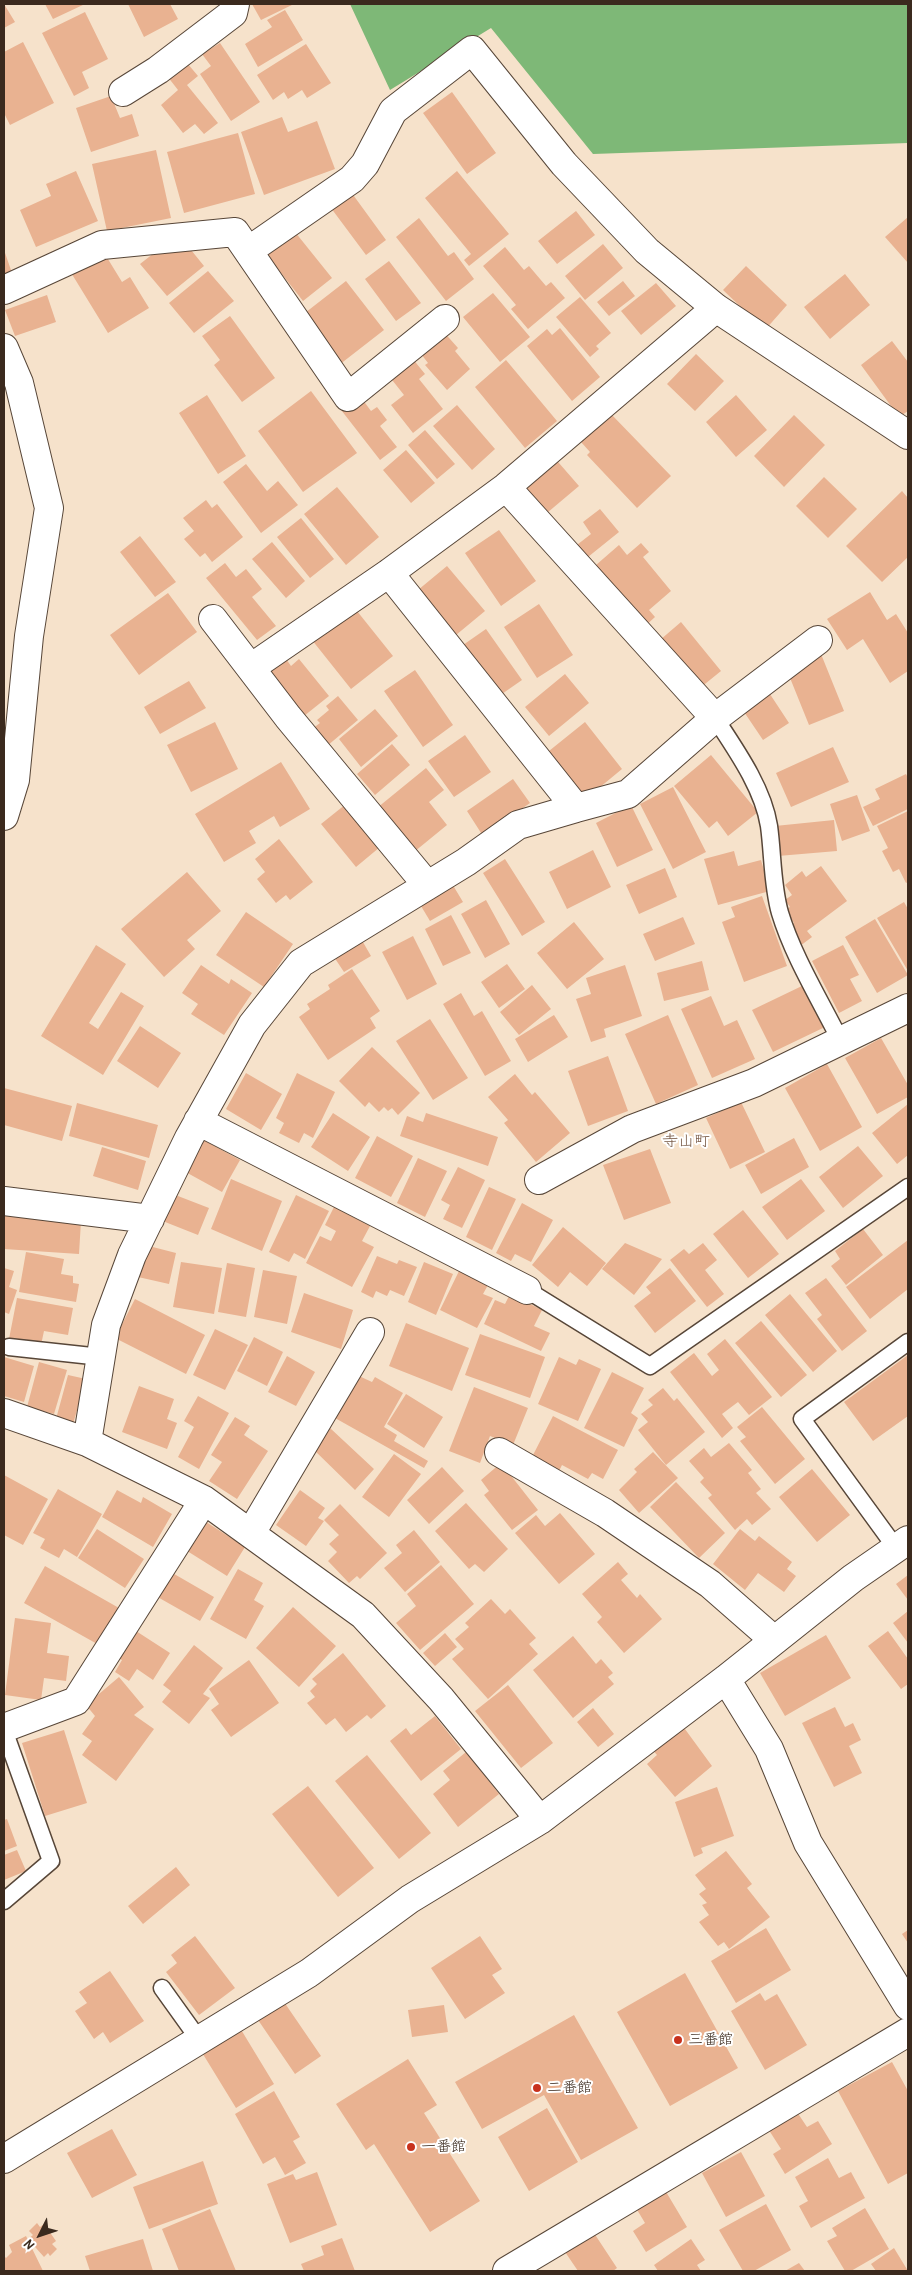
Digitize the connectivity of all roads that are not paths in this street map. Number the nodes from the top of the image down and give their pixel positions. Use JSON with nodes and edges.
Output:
{"nodes":[{"id":1,"x":235,"y":4,"type":"edge"},
{"id":2,"x":123,"y":92,"type":"dead end"},
{"id":3,"x":248,"y":251,"type":"junction"},
{"id":4,"x":4,"y":290,"type":"edge"},
{"id":5,"x":716,"y":308,"type":"junction"},
{"id":6,"x":445,"y":319,"type":"dead end"},
{"id":7,"x":4,"y":348,"type":"edge"},
{"id":8,"x":908,"y":436,"type":"edge"},
{"id":9,"x":506,"y":486,"type":"junction"},
{"id":10,"x":389,"y":573,"type":"junction"},
{"id":11,"x":213,"y":619,"type":"dead end"},
{"id":12,"x":818,"y":640,"type":"dead end"},
{"id":13,"x":252,"y":667,"type":"junction"},
{"id":14,"x":715,"y":718,"type":"junction"},
{"id":15,"x":576,"y":808,"type":"junction"},
{"id":16,"x":4,"y":816,"type":"edge"},
{"id":17,"x":427,"y":885,"type":"junction"},
{"id":18,"x":908,"y":1008,"type":"edge"},
{"id":19,"x":840,"y":1040,"type":"junction"},
{"id":20,"x":198,"y":1121,"type":"junction"},
{"id":21,"x":539,"y":1180,"type":"dead end"},
{"id":22,"x":908,"y":1188,"type":"edge"},
{"id":23,"x":4,"y":1201,"type":"edge"},
{"id":24,"x":150,"y":1218,"type":"junction"},
{"id":25,"x":527,"y":1290,"type":"joint"},
{"id":26,"x":370,"y":1332,"type":"dead end"},
{"id":27,"x":908,"y":1342,"type":"edge"},
{"id":28,"x":9,"y":1347,"type":"dead end"},
{"id":29,"x":100,"y":1357,"type":"junction"},
{"id":30,"x":4,"y":1413,"type":"edge"},
{"id":31,"x":87,"y":1442,"type":"junction"},
{"id":32,"x":499,"y":1452,"type":"dead end"},
{"id":33,"x":204,"y":1500,"type":"junction"},
{"id":34,"x":251,"y":1533,"type":"junction"},
{"id":35,"x":902,"y":1544,"type":"edge"},
{"id":36,"x":774,"y":1640,"type":"junction"},
{"id":37,"x":726,"y":1679,"type":"junction"},
{"id":38,"x":4,"y":1729,"type":"edge"},
{"id":39,"x":540,"y":1820,"type":"junction"},
{"id":40,"x":4,"y":1901,"type":"edge"},
{"id":41,"x":162,"y":1988,"type":"dead end"},
{"id":42,"x":908,"y":2006,"type":"edge"},
{"id":43,"x":908,"y":2032,"type":"edge"},
{"id":44,"x":200,"y":2041,"type":"junction"},
{"id":45,"x":4,"y":2159,"type":"edge"},
{"id":46,"x":507,"y":2271,"type":"edge"}],
"edges":[{"from":1,"to":2,"type":"street"},
{"from":3,"to":4,"type":"street"},
{"from":3,"to":5,"type":"street"},
{"from":3,"to":6,"type":"street"},
{"from":5,"to":8,"type":"street"},
{"from":5,"to":9,"type":"street"},
{"from":7,"to":16,"type":"street"},
{"from":9,"to":10,"type":"street"},
{"from":9,"to":14,"type":"street"},
{"from":10,"to":13,"type":"street"},
{"from":10,"to":15,"type":"street"},
{"from":11,"to":13,"type":"street"},
{"from":12,"to":14,"type":"street"},
{"from":13,"to":17,"type":"street"},
{"from":14,"to":15,"type":"street"},
{"from":14,"to":19,"type":"lane"},
{"from":15,"to":17,"type":"street"},
{"from":17,"to":20,"type":"street"},
{"from":18,"to":19,"type":"street"},
{"from":19,"to":21,"type":"street"},
{"from":20,"to":24,"type":"street"},
{"from":20,"to":25,"type":"street"},
{"from":22,"to":25,"type":"lane"},
{"from":23,"to":24,"type":"street"},
{"from":24,"to":29,"type":"street"},
{"from":26,"to":34,"type":"street"},
{"from":27,"to":35,"type":"lane"},
{"from":28,"to":29,"type":"lane"},
{"from":29,"to":31,"type":"street"},
{"from":30,"to":31,"type":"street"},
{"from":31,"to":33,"type":"street"},
{"from":32,"to":36,"type":"street"},
{"from":33,"to":34,"type":"street"},
{"from":33,"to":38,"type":"street"},
{"from":34,"to":39,"type":"street"},
{"from":35,"to":36,"type":"street"},
{"from":36,"to":37,"type":"street"},
{"from":37,"to":39,"type":"street"},
{"from":37,"to":42,"type":"street"},
{"from":38,"to":40,"type":"lane"},
{"from":39,"to":44,"type":"street"},
{"from":41,"to":44,"type":"lane"},
{"from":43,"to":46,"type":"street"},
{"from":44,"to":45,"type":"street"}]}
